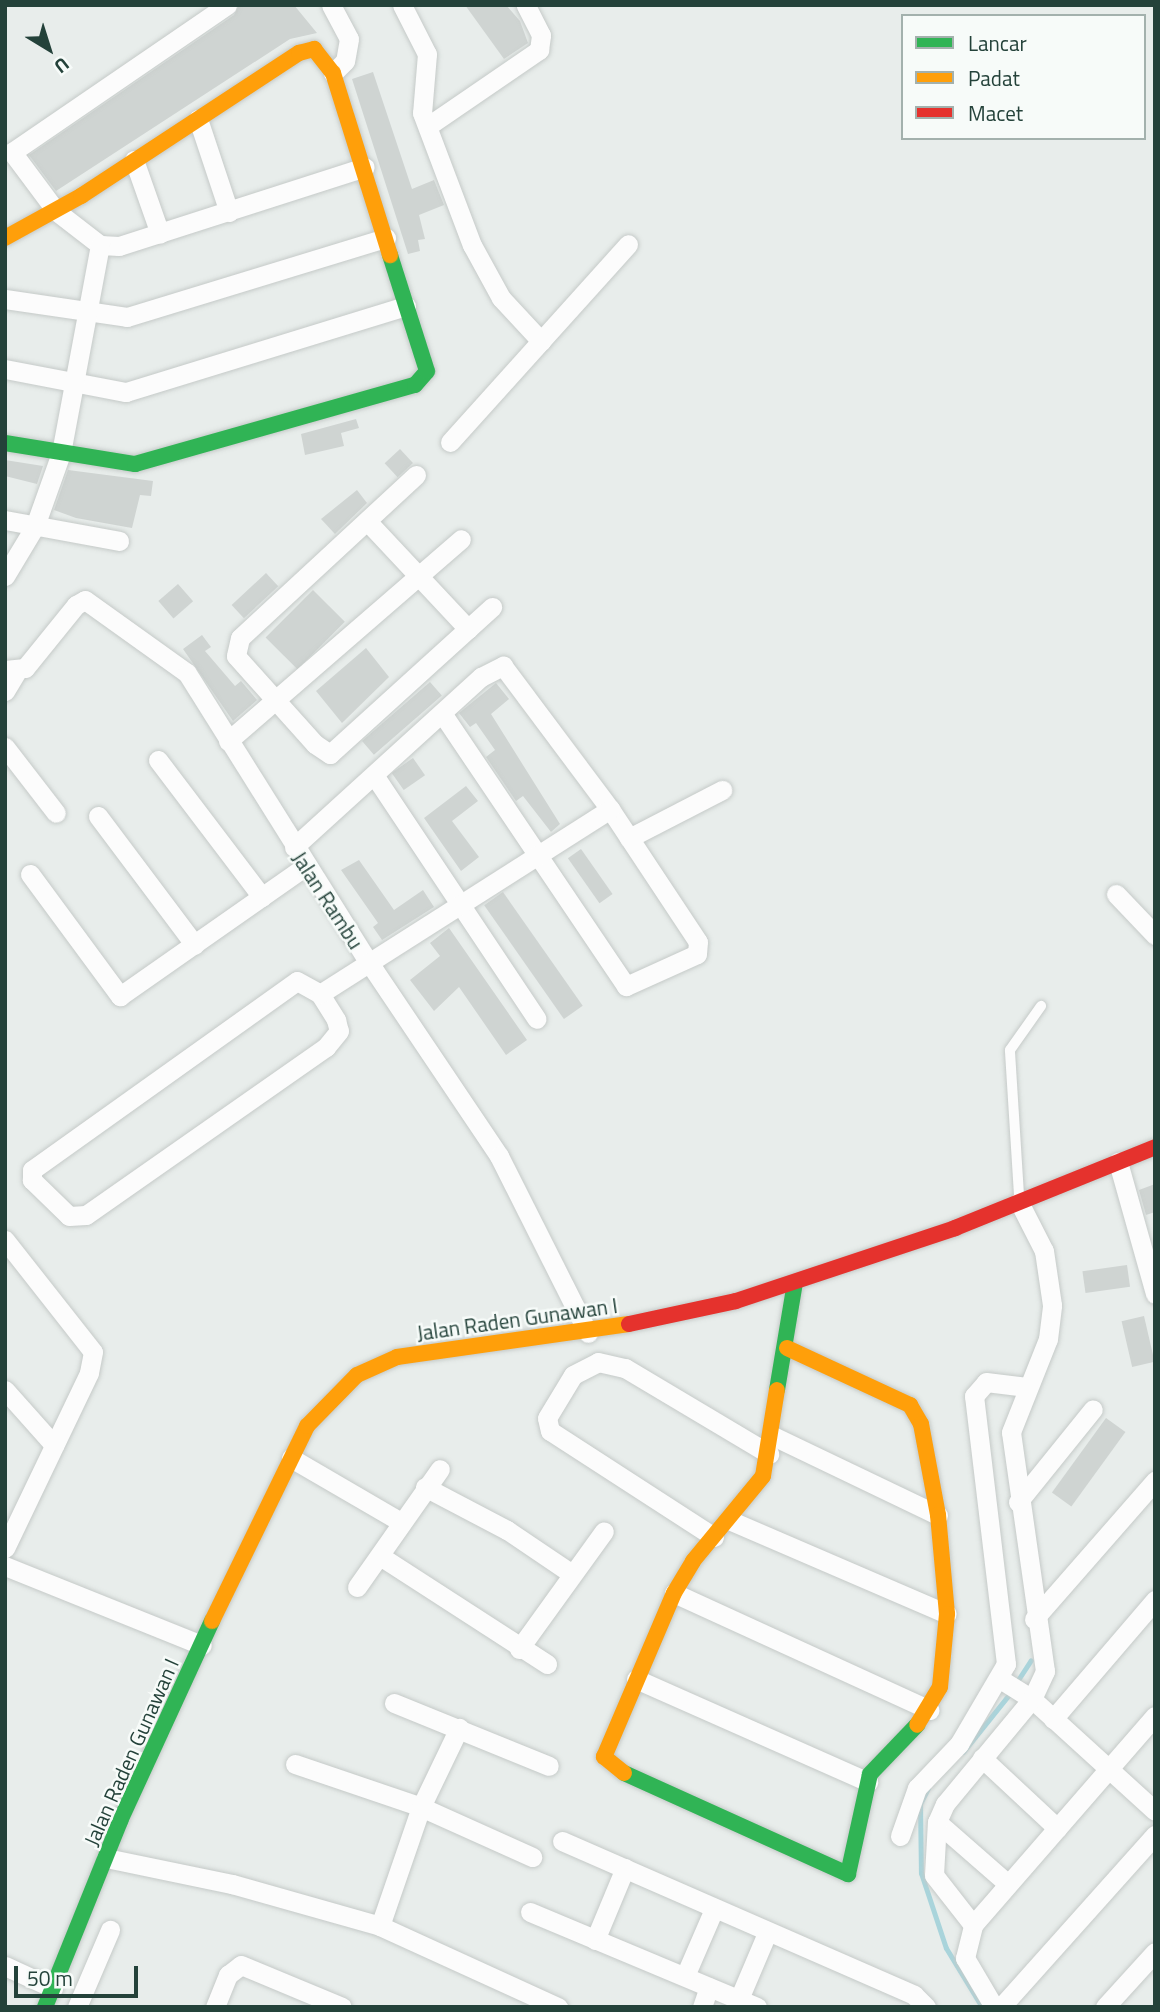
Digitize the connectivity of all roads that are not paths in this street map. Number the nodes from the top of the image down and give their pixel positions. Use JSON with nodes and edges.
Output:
{"nodes":[{"id":1,"x":227,"y":5,"type":"edge"},
{"id":2,"x":331,"y":5,"type":"edge"},
{"id":3,"x":402,"y":5,"type":"edge"},
{"id":4,"x":526,"y":5,"type":"edge"},
{"id":5,"x":333,"y":73,"type":"junction"},
{"id":6,"x":198,"y":119,"type":"junction"},
{"id":7,"x":428,"y":126,"type":"junction"},
{"id":8,"x":134,"y":160,"type":"junction"},
{"id":9,"x":365,"y":167,"type":"junction"},
{"id":10,"x":56,"y":211,"type":"junction"},
{"id":11,"x":229,"y":212,"type":"junction"},
{"id":12,"x":160,"y":234,"type":"junction"},
{"id":13,"x":5,"y":238,"type":"edge"},
{"id":14,"x":386,"y":238,"type":"junction"},
{"id":15,"x":628,"y":244,"type":"dead end"},
{"id":16,"x":100,"y":245,"type":"junction"},
{"id":17,"x":5,"y":299,"type":"edge"},
{"id":18,"x":406,"y":306,"type":"junction"},
{"id":19,"x":85,"y":313,"type":"junction"},
{"id":20,"x":541,"y":341,"type":"junction"},
{"id":21,"x":5,"y":369,"type":"edge"},
{"id":22,"x":76,"y":384,"type":"junction"},
{"id":23,"x":450,"y":442,"type":"dead end"},
{"id":24,"x":5,"y":443,"type":"edge"},
{"id":25,"x":61,"y":453,"type":"junction"},
{"id":26,"x":416,"y":475,"type":"dead end"},
{"id":27,"x":5,"y":520,"type":"edge"},
{"id":28,"x":368,"y":521,"type":"junction"},
{"id":29,"x":35,"y":526,"type":"junction"},
{"id":30,"x":461,"y":539,"type":"dead end"},
{"id":31,"x":119,"y":541,"type":"dead end"},
{"id":32,"x":5,"y":576,"type":"edge"},
{"id":33,"x":418,"y":576,"type":"junction"},
{"id":34,"x":492,"y":607,"type":"dead end"},
{"id":35,"x":468,"y":629,"type":"junction"},
{"id":36,"x":10,"y":671,"type":"edge"},
{"id":37,"x":5,"y":691,"type":"edge"},
{"id":38,"x":274,"y":701,"type":"junction"},
{"id":39,"x":443,"y":715,"type":"junction"},
{"id":40,"x":228,"y":741,"type":"junction"},
{"id":41,"x":5,"y":747,"type":"edge"},
{"id":42,"x":158,"y":761,"type":"dead end"},
{"id":43,"x":374,"y":775,"type":"junction"},
{"id":44,"x":722,"y":790,"type":"dead end"},
{"id":45,"x":610,"y":809,"type":"junction"},
{"id":46,"x":56,"y":813,"type":"dead end"},
{"id":47,"x":98,"y":816,"type":"dead end"},
{"id":48,"x":629,"y":838,"type":"junction"},
{"id":49,"x":294,"y":846,"type":"junction"},
{"id":50,"x":540,"y":854,"type":"junction"},
{"id":51,"x":307,"y":865,"type":"junction"},
{"id":52,"x":30,"y":874,"type":"dead end"},
{"id":53,"x":1116,"y":894,"type":"dead end"},
{"id":54,"x":262,"y":897,"type":"junction"},
{"id":55,"x":461,"y":904,"type":"junction"},
{"id":56,"x":1155,"y":935,"type":"edge"},
{"id":57,"x":195,"y":945,"type":"junction"},
{"id":58,"x":368,"y":961,"type":"junction"},
{"id":59,"x":320,"y":994,"type":"junction"},
{"id":60,"x":1041,"y":1006,"type":"dead end"},
{"id":61,"x":537,"y":1019,"type":"dead end"},
{"id":62,"x":1155,"y":1147,"type":"edge"},
{"id":63,"x":1118,"y":1162,"type":"junction"},
{"id":64,"x":1019,"y":1202,"type":"junction"},
{"id":65,"x":5,"y":1240,"type":"edge"},
{"id":66,"x":795,"y":1282,"type":"junction"},
{"id":67,"x":1155,"y":1294,"type":"edge"},
{"id":68,"x":588,"y":1333,"type":"junction"},
{"id":69,"x":787,"y":1348,"type":"junction"},
{"id":70,"x":1012,"y":1384,"type":"junction"},
{"id":71,"x":5,"y":1390,"type":"edge"},
{"id":72,"x":1093,"y":1409,"type":"dead end"},
{"id":73,"x":54,"y":1445,"type":"junction"},
{"id":74,"x":771,"y":1445,"type":"junction"},
{"id":75,"x":290,"y":1458,"type":"junction"},
{"id":76,"x":440,"y":1469,"type":"dead end"},
{"id":77,"x":1155,"y":1481,"type":"edge"},
{"id":78,"x":425,"y":1487,"type":"junction"},
{"id":79,"x":1018,"y":1502,"type":"junction"},
{"id":80,"x":938,"y":1515,"type":"junction"},
{"id":81,"x":729,"y":1520,"type":"junction"},
{"id":82,"x":401,"y":1522,"type":"junction"},
{"id":83,"x":604,"y":1531,"type":"dead end"},
{"id":84,"x":714,"y":1537,"type":"junction"},
{"id":85,"x":5,"y":1548,"type":"edge"},
{"id":86,"x":380,"y":1556,"type":"junction"},
{"id":87,"x":5,"y":1566,"type":"edge"},
{"id":88,"x":572,"y":1574,"type":"junction"},
{"id":89,"x":358,"y":1587,"type":"dead end"},
{"id":90,"x":674,"y":1593,"type":"junction"},
{"id":91,"x":1155,"y":1600,"type":"edge"},
{"id":92,"x":947,"y":1614,"type":"junction"},
{"id":93,"x":1034,"y":1619,"type":"junction"},
{"id":94,"x":202,"y":1645,"type":"junction"},
{"id":95,"x":519,"y":1648,"type":"junction"},
{"id":96,"x":547,"y":1664,"type":"dead end"},
{"id":97,"x":636,"y":1679,"type":"junction"},
{"id":98,"x":1016,"y":1688,"type":"junction"},
{"id":99,"x":394,"y":1703,"type":"dead end"},
{"id":100,"x":929,"y":1710,"type":"junction"},
{"id":101,"x":1155,"y":1716,"type":"edge"},
{"id":102,"x":1053,"y":1719,"type":"junction"},
{"id":103,"x":458,"y":1728,"type":"junction"},
{"id":104,"x":982,"y":1758,"type":"junction"},
{"id":105,"x":295,"y":1764,"type":"dead end"},
{"id":106,"x":549,"y":1766,"type":"dead end"},
{"id":107,"x":1109,"y":1769,"type":"junction"},
{"id":108,"x":868,"y":1782,"type":"junction"},
{"id":109,"x":421,"y":1807,"type":"junction"},
{"id":110,"x":1155,"y":1811,"type":"edge"},
{"id":111,"x":937,"y":1822,"type":"junction"},
{"id":112,"x":1057,"y":1828,"type":"junction"},
{"id":113,"x":1155,"y":1835,"type":"edge"},
{"id":114,"x":900,"y":1836,"type":"dead end"},
{"id":115,"x":562,"y":1841,"type":"dead end"},
{"id":116,"x":532,"y":1857,"type":"dead end"},
{"id":117,"x":106,"y":1858,"type":"junction"},
{"id":118,"x":625,"y":1868,"type":"junction"},
{"id":119,"x":1008,"y":1884,"type":"junction"},
{"id":120,"x":714,"y":1909,"type":"junction"},
{"id":121,"x":530,"y":1913,"type":"dead end"},
{"id":122,"x":973,"y":1925,"type":"junction"},
{"id":123,"x":380,"y":1926,"type":"junction"},
{"id":124,"x":110,"y":1930,"type":"dead end"},
{"id":125,"x":767,"y":1933,"type":"junction"},
{"id":126,"x":595,"y":1940,"type":"junction"},
{"id":127,"x":1155,"y":1952,"type":"edge"},
{"id":128,"x":5,"y":1966,"type":"edge"},
{"id":129,"x":685,"y":1976,"type":"junction"},
{"id":130,"x":709,"y":1987,"type":"junction"},
{"id":131,"x":53,"y":1988,"type":"junction"},
{"id":132,"x":748,"y":2003,"type":"edge"},
{"id":133,"x":45,"y":2007,"type":"edge"},
{"id":134,"x":77,"y":2007,"type":"edge"},
{"id":135,"x":215,"y":2007,"type":"edge"},
{"id":136,"x":342,"y":2007,"type":"edge"},
{"id":137,"x":558,"y":2007,"type":"edge"},
{"id":138,"x":702,"y":2007,"type":"edge"},
{"id":139,"x":926,"y":2007,"type":"edge"},
{"id":140,"x":994,"y":2007,"type":"edge"},
{"id":141,"x":1001,"y":2007,"type":"edge"},
{"id":142,"x":1105,"y":2007,"type":"edge"}],
"edges":[{"from":1,"to":10,"type":"street"},
{"from":2,"to":5,"type":"street"},
{"from":3,"to":7,"type":"street"},
{"from":4,"to":7,"type":"street"},
{"from":5,"to":6,"type":"main road"},
{"from":5,"to":9,"type":"main road"},
{"from":6,"to":8,"type":"main road"},
{"from":6,"to":11,"type":"street"},
{"from":7,"to":20,"type":"street"},
{"from":8,"to":10,"type":"main road"},
{"from":8,"to":12,"type":"street"},
{"from":9,"to":11,"type":"street"},
{"from":9,"to":14,"type":"main road"},
{"from":10,"to":13,"type":"main road"},
{"from":10,"to":16,"type":"street"},
{"from":11,"to":12,"type":"street"},
{"from":12,"to":16,"type":"street"},
{"from":14,"to":18,"type":"main road"},
{"from":14,"to":19,"type":"street"},
{"from":15,"to":20,"type":"street"},
{"from":16,"to":19,"type":"street"},
{"from":17,"to":19,"type":"street"},
{"from":18,"to":22,"type":"street"},
{"from":18,"to":25,"type":"main road"},
{"from":19,"to":22,"type":"street"},
{"from":20,"to":23,"type":"street"},
{"from":21,"to":22,"type":"street"},
{"from":22,"to":25,"type":"street"},
{"from":24,"to":25,"type":"main road"},
{"from":25,"to":29,"type":"street"},
{"from":26,"to":28,"type":"street"},
{"from":27,"to":29,"type":"street"},
{"from":28,"to":33,"type":"street"},
{"from":28,"to":38,"type":"street"},
{"from":29,"to":31,"type":"street"},
{"from":29,"to":32,"type":"street"},
{"from":30,"to":33,"type":"street"},
{"from":33,"to":35,"type":"street"},
{"from":33,"to":38,"type":"street"},
{"from":34,"to":35,"type":"street"},
{"from":35,"to":38,"type":"street"},
{"from":36,"to":37,"type":"street","name":"Jalan Rambu"},
{"from":36,"to":40,"type":"street","name":"Jalan Rambu"},
{"from":38,"to":40,"type":"street"},
{"from":39,"to":43,"type":"street"},
{"from":39,"to":45,"type":"street"},
{"from":39,"to":50,"type":"street"},
{"from":40,"to":49,"type":"street","name":"Jalan Rambu"},
{"from":41,"to":46,"type":"street"},
{"from":42,"to":54,"type":"street"},
{"from":43,"to":49,"type":"street"},
{"from":43,"to":55,"type":"street"},
{"from":44,"to":48,"type":"street"},
{"from":45,"to":48,"type":"street"},
{"from":45,"to":50,"type":"street"},
{"from":47,"to":57,"type":"street"},
{"from":48,"to":50,"type":"street"},
{"from":49,"to":51,"type":"street","name":"Jalan Rambu"},
{"from":50,"to":55,"type":"street"},
{"from":51,"to":54,"type":"street"},
{"from":51,"to":58,"type":"street","name":"Jalan Rambu"},
{"from":52,"to":57,"type":"street"},
{"from":53,"to":56,"type":"street"},
{"from":54,"to":57,"type":"street"},
{"from":55,"to":58,"type":"street"},
{"from":55,"to":61,"type":"street"},
{"from":58,"to":59,"type":"street"},
{"from":58,"to":68,"type":"street","name":"Jalan Rambu"},
{"from":59,"to":59,"type":"street"},
{"from":60,"to":64,"type":"lane"},
{"from":62,"to":63,"type":"main road","name":"Jalan Raden Gunawan I"},
{"from":63,"to":64,"type":"main road","name":"Jalan Raden Gunawan I"},
{"from":63,"to":67,"type":"street"},
{"from":64,"to":66,"type":"main road","name":"Jalan Raden Gunawan I"},
{"from":64,"to":70,"type":"street"},
{"from":65,"to":73,"type":"street"},
{"from":66,"to":68,"type":"main road","name":"Jalan Raden Gunawan I"},
{"from":66,"to":69,"type":"main road"},
{"from":68,"to":75,"type":"main road","name":"Jalan Raden Gunawan I"},
{"from":69,"to":74,"type":"main road"},
{"from":69,"to":80,"type":"main road"},
{"from":70,"to":79,"type":"street"},
{"from":70,"to":98,"type":"street"},
{"from":71,"to":73,"type":"street"},
{"from":72,"to":79,"type":"street"},
{"from":73,"to":85,"type":"street"},
{"from":74,"to":80,"type":"street"},
{"from":74,"to":81,"type":"main road"},
{"from":74,"to":84,"type":"street"},
{"from":75,"to":82,"type":"street"},
{"from":75,"to":94,"type":"main road","name":"Jalan Raden Gunawan I"},
{"from":76,"to":78,"type":"street"},
{"from":77,"to":93,"type":"street"},
{"from":78,"to":82,"type":"street"},
{"from":78,"to":88,"type":"street"},
{"from":79,"to":93,"type":"street"},
{"from":80,"to":92,"type":"main road"},
{"from":81,"to":84,"type":"main road"},
{"from":81,"to":92,"type":"street"},
{"from":82,"to":86,"type":"street"},
{"from":83,"to":88,"type":"street"},
{"from":84,"to":90,"type":"main road"},
{"from":86,"to":89,"type":"street"},
{"from":86,"to":95,"type":"street"},
{"from":87,"to":94,"type":"street"},
{"from":88,"to":95,"type":"street"},
{"from":90,"to":97,"type":"main road"},
{"from":90,"to":100,"type":"street"},
{"from":91,"to":102,"type":"street"},
{"from":92,"to":100,"type":"main road"},
{"from":93,"to":98,"type":"street"},
{"from":94,"to":117,"type":"main road","name":"Jalan Raden Gunawan I"},
{"from":95,"to":96,"type":"street"},
{"from":97,"to":108,"type":"street"},
{"from":97,"to":108,"type":"main road"},
{"from":98,"to":102,"type":"street"},
{"from":98,"to":104,"type":"street"},
{"from":98,"to":114,"type":"street"},
{"from":99,"to":103,"type":"street"},
{"from":100,"to":108,"type":"main road"},
{"from":101,"to":107,"type":"street"},
{"from":102,"to":107,"type":"street"},
{"from":103,"to":106,"type":"street"},
{"from":103,"to":109,"type":"street"},
{"from":104,"to":111,"type":"street"},
{"from":104,"to":112,"type":"street"},
{"from":105,"to":109,"type":"street"},
{"from":107,"to":110,"type":"street"},
{"from":107,"to":112,"type":"street"},
{"from":109,"to":116,"type":"street"},
{"from":109,"to":123,"type":"street"},
{"from":111,"to":119,"type":"street"},
{"from":111,"to":122,"type":"street"},
{"from":112,"to":119,"type":"street"},
{"from":113,"to":141,"type":"street"},
{"from":115,"to":118,"type":"street"},
{"from":117,"to":123,"type":"street"},
{"from":117,"to":131,"type":"main road","name":"Jalan Raden Gunawan I"},
{"from":118,"to":120,"type":"street"},
{"from":118,"to":126,"type":"street"},
{"from":119,"to":122,"type":"street"},
{"from":120,"to":125,"type":"street"},
{"from":120,"to":129,"type":"street"},
{"from":121,"to":126,"type":"street"},
{"from":122,"to":140,"type":"street"},
{"from":123,"to":137,"type":"street"},
{"from":124,"to":134,"type":"street"},
{"from":125,"to":132,"type":"street"},
{"from":125,"to":139,"type":"street"},
{"from":126,"to":129,"type":"street"},
{"from":127,"to":142,"type":"street"},
{"from":128,"to":131,"type":"street"},
{"from":129,"to":130,"type":"street"},
{"from":130,"to":132,"type":"street"},
{"from":130,"to":138,"type":"street"},
{"from":131,"to":133,"type":"main road","name":"Jalan Raden Gunawan I"},
{"from":135,"to":136,"type":"street"}]}
